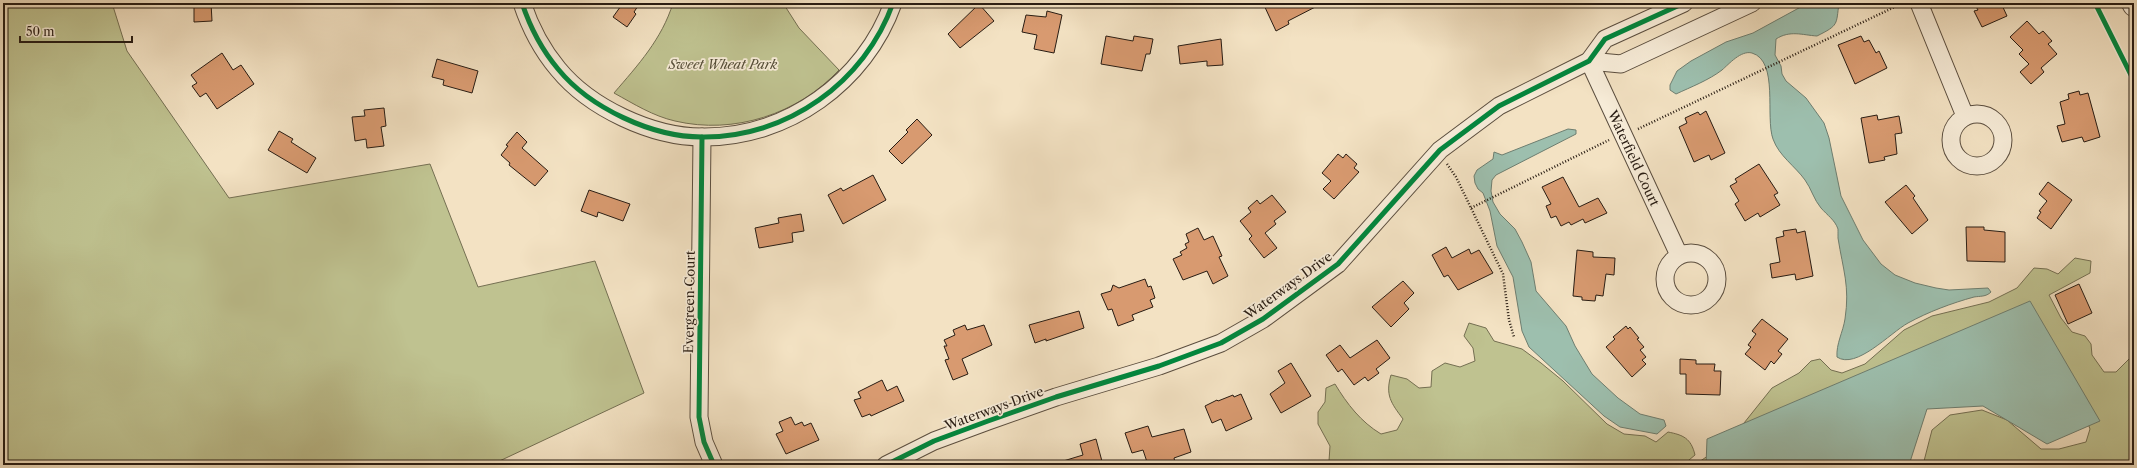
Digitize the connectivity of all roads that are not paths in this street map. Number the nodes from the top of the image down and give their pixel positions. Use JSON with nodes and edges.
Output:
{"nodes":[{"id":1,"x":522,"y":3,"type":"edge"},
{"id":2,"x":893,"y":3,"type":"edge"},
{"id":3,"x":1684,"y":3,"type":"edge"},
{"id":4,"x":1752,"y":3,"type":"edge"},
{"id":5,"x":1919,"y":3,"type":"edge"},
{"id":6,"x":1589,"y":60,"type":"junction"},
{"id":7,"x":1965,"y":116,"type":"dead end"},
{"id":8,"x":702,"y":137,"type":"junction"},
{"id":9,"x":1679,"y":255,"type":"dead end"},
{"id":10,"x":714,"y":465,"type":"edge"},
{"id":11,"x":886,"y":465,"type":"edge"}],
"edges":[{"from":1,"to":8,"type":"street"},
{"from":2,"to":8,"type":"street"},
{"from":3,"to":6,"type":"street","name":"Waterways Drive"},
{"from":4,"to":6,"type":"street"},
{"from":5,"to":7,"type":"street"},
{"from":6,"to":9,"type":"street","name":"Waterfield Court"},
{"from":6,"to":11,"type":"street","name":"Waterways Drive"},
{"from":8,"to":10,"type":"street","name":"Evergreen Court"}]}
